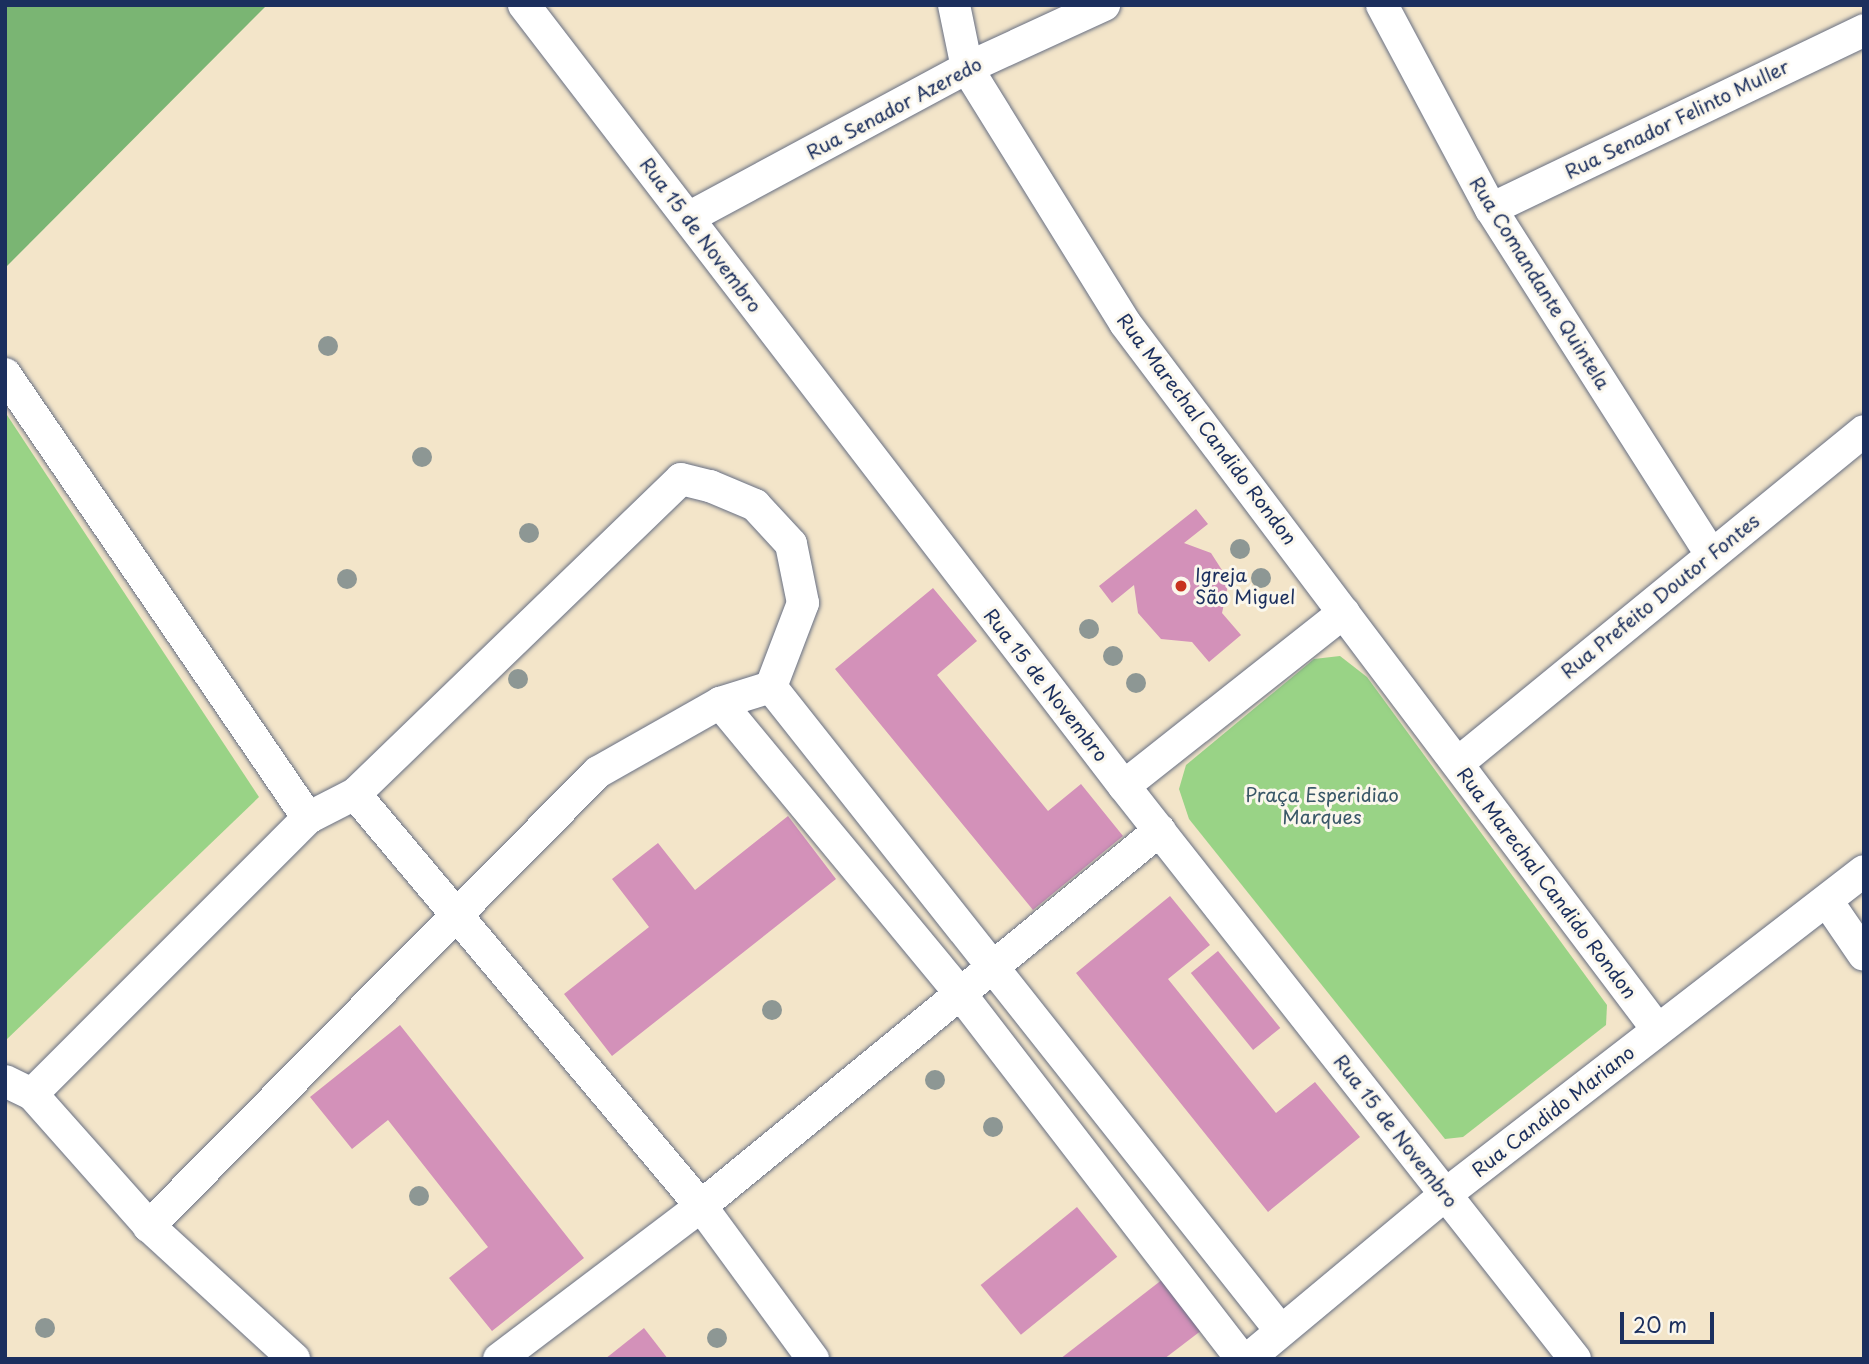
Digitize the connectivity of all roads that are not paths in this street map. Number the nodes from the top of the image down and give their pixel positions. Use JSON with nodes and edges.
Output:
{"nodes":[{"id":1,"x":524,"y":5,"type":"edge"},
{"id":2,"x":954,"y":5,"type":"edge"},
{"id":3,"x":1104,"y":5,"type":"edge"},
{"id":4,"x":1382,"y":5,"type":"edge"},
{"id":5,"x":1864,"y":30,"type":"edge"},
{"id":6,"x":967,"y":68,"type":"junction"},
{"id":7,"x":1491,"y":209,"type":"junction"},
{"id":8,"x":688,"y":218,"type":"junction"},
{"id":9,"x":5,"y":374,"type":"edge"},
{"id":10,"x":1864,"y":431,"type":"edge"},
{"id":11,"x":1711,"y":554,"type":"junction"},
{"id":12,"x":1344,"y":612,"type":"junction"},
{"id":13,"x":771,"y":687,"type":"junction"},
{"id":14,"x":720,"y":703,"type":"junction"},
{"id":15,"x":1458,"y":763,"type":"junction"},
{"id":16,"x":1124,"y":786,"type":"junction"},
{"id":17,"x":355,"y":794,"type":"junction"},
{"id":18,"x":309,"y":818,"type":"junction"},
{"id":19,"x":1160,"y":830,"type":"junction"},
{"id":20,"x":1864,"y":871,"type":"edge"},
{"id":21,"x":1827,"y":901,"type":"junction"},
{"id":22,"x":458,"y":916,"type":"junction"},
{"id":23,"x":1864,"y":954,"type":"edge"},
{"id":24,"x":992,"y":967,"type":"junction"},
{"id":25,"x":959,"y":992,"type":"junction"},
{"id":26,"x":1657,"y":1029,"type":"junction"},
{"id":27,"x":19,"y":1088,"type":"edge"},
{"id":28,"x":1446,"y":1194,"type":"junction"},
{"id":29,"x":701,"y":1206,"type":"junction"},
{"id":30,"x":149,"y":1226,"type":"junction"},
{"id":31,"x":1280,"y":1330,"type":"junction"},
{"id":32,"x":294,"y":1359,"type":"edge"},
{"id":33,"x":499,"y":1359,"type":"edge"},
{"id":34,"x":813,"y":1359,"type":"edge"},
{"id":35,"x":1242,"y":1359,"type":"edge"},
{"id":36,"x":1248,"y":1359,"type":"edge"},
{"id":37,"x":1575,"y":1359,"type":"edge"}],
"edges":[{"from":1,"to":8,"type":"street","name":"Rua 15 de Novembro"},
{"from":2,"to":6,"type":"street","name":"Rua Marechal Candido Rondon"},
{"from":3,"to":6,"type":"street","name":"Rua Senador Azeredo"},
{"from":4,"to":7,"type":"street","name":"Rua Comandante Quintela"},
{"from":5,"to":7,"type":"street","name":"Rua Senador Felinto Muller"},
{"from":6,"to":8,"type":"street","name":"Rua Senador Azeredo"},
{"from":6,"to":12,"type":"street","name":"Rua Marechal Candido Rondon"},
{"from":7,"to":11,"type":"street","name":"Rua Comandante Quintela"},
{"from":8,"to":16,"type":"street","name":"Rua 15 de Novembro"},
{"from":9,"to":18,"type":"street"},
{"from":10,"to":11,"type":"street","name":"Rua Prefeito Doutor Fontes"},
{"from":11,"to":15,"type":"street","name":"Rua Prefeito Doutor Fontes"},
{"from":12,"to":15,"type":"street","name":"Rua Marechal Candido Rondon"},
{"from":12,"to":16,"type":"street"},
{"from":13,"to":14,"type":"street"},
{"from":13,"to":17,"type":"street"},
{"from":13,"to":24,"type":"street"},
{"from":14,"to":22,"type":"street"},
{"from":14,"to":25,"type":"street"},
{"from":15,"to":26,"type":"street","name":"Rua Marechal Candido Rondon"},
{"from":16,"to":19,"type":"street","name":"Rua 15 de Novembro"},
{"from":17,"to":18,"type":"street"},
{"from":17,"to":22,"type":"street"},
{"from":18,"to":27,"type":"street"},
{"from":19,"to":24,"type":"street"},
{"from":19,"to":28,"type":"street","name":"Rua 15 de Novembro"},
{"from":20,"to":21,"type":"street","name":"Rua Candido Mariano"},
{"from":21,"to":23,"type":"street"},
{"from":21,"to":26,"type":"street","name":"Rua Candido Mariano"},
{"from":22,"to":29,"type":"street"},
{"from":22,"to":30,"type":"street"},
{"from":24,"to":25,"type":"street"},
{"from":24,"to":31,"type":"street"},
{"from":25,"to":29,"type":"street"},
{"from":25,"to":35,"type":"street"},
{"from":26,"to":28,"type":"street","name":"Rua Candido Mariano"},
{"from":27,"to":30,"type":"street"},
{"from":28,"to":31,"type":"street","name":"Rua Candido Mariano"},
{"from":28,"to":37,"type":"street","name":"Rua 15 de Novembro"},
{"from":29,"to":33,"type":"street"},
{"from":29,"to":34,"type":"street"},
{"from":30,"to":32,"type":"street"},
{"from":31,"to":36,"type":"street","name":"Rua Candido Mariano"}]}
